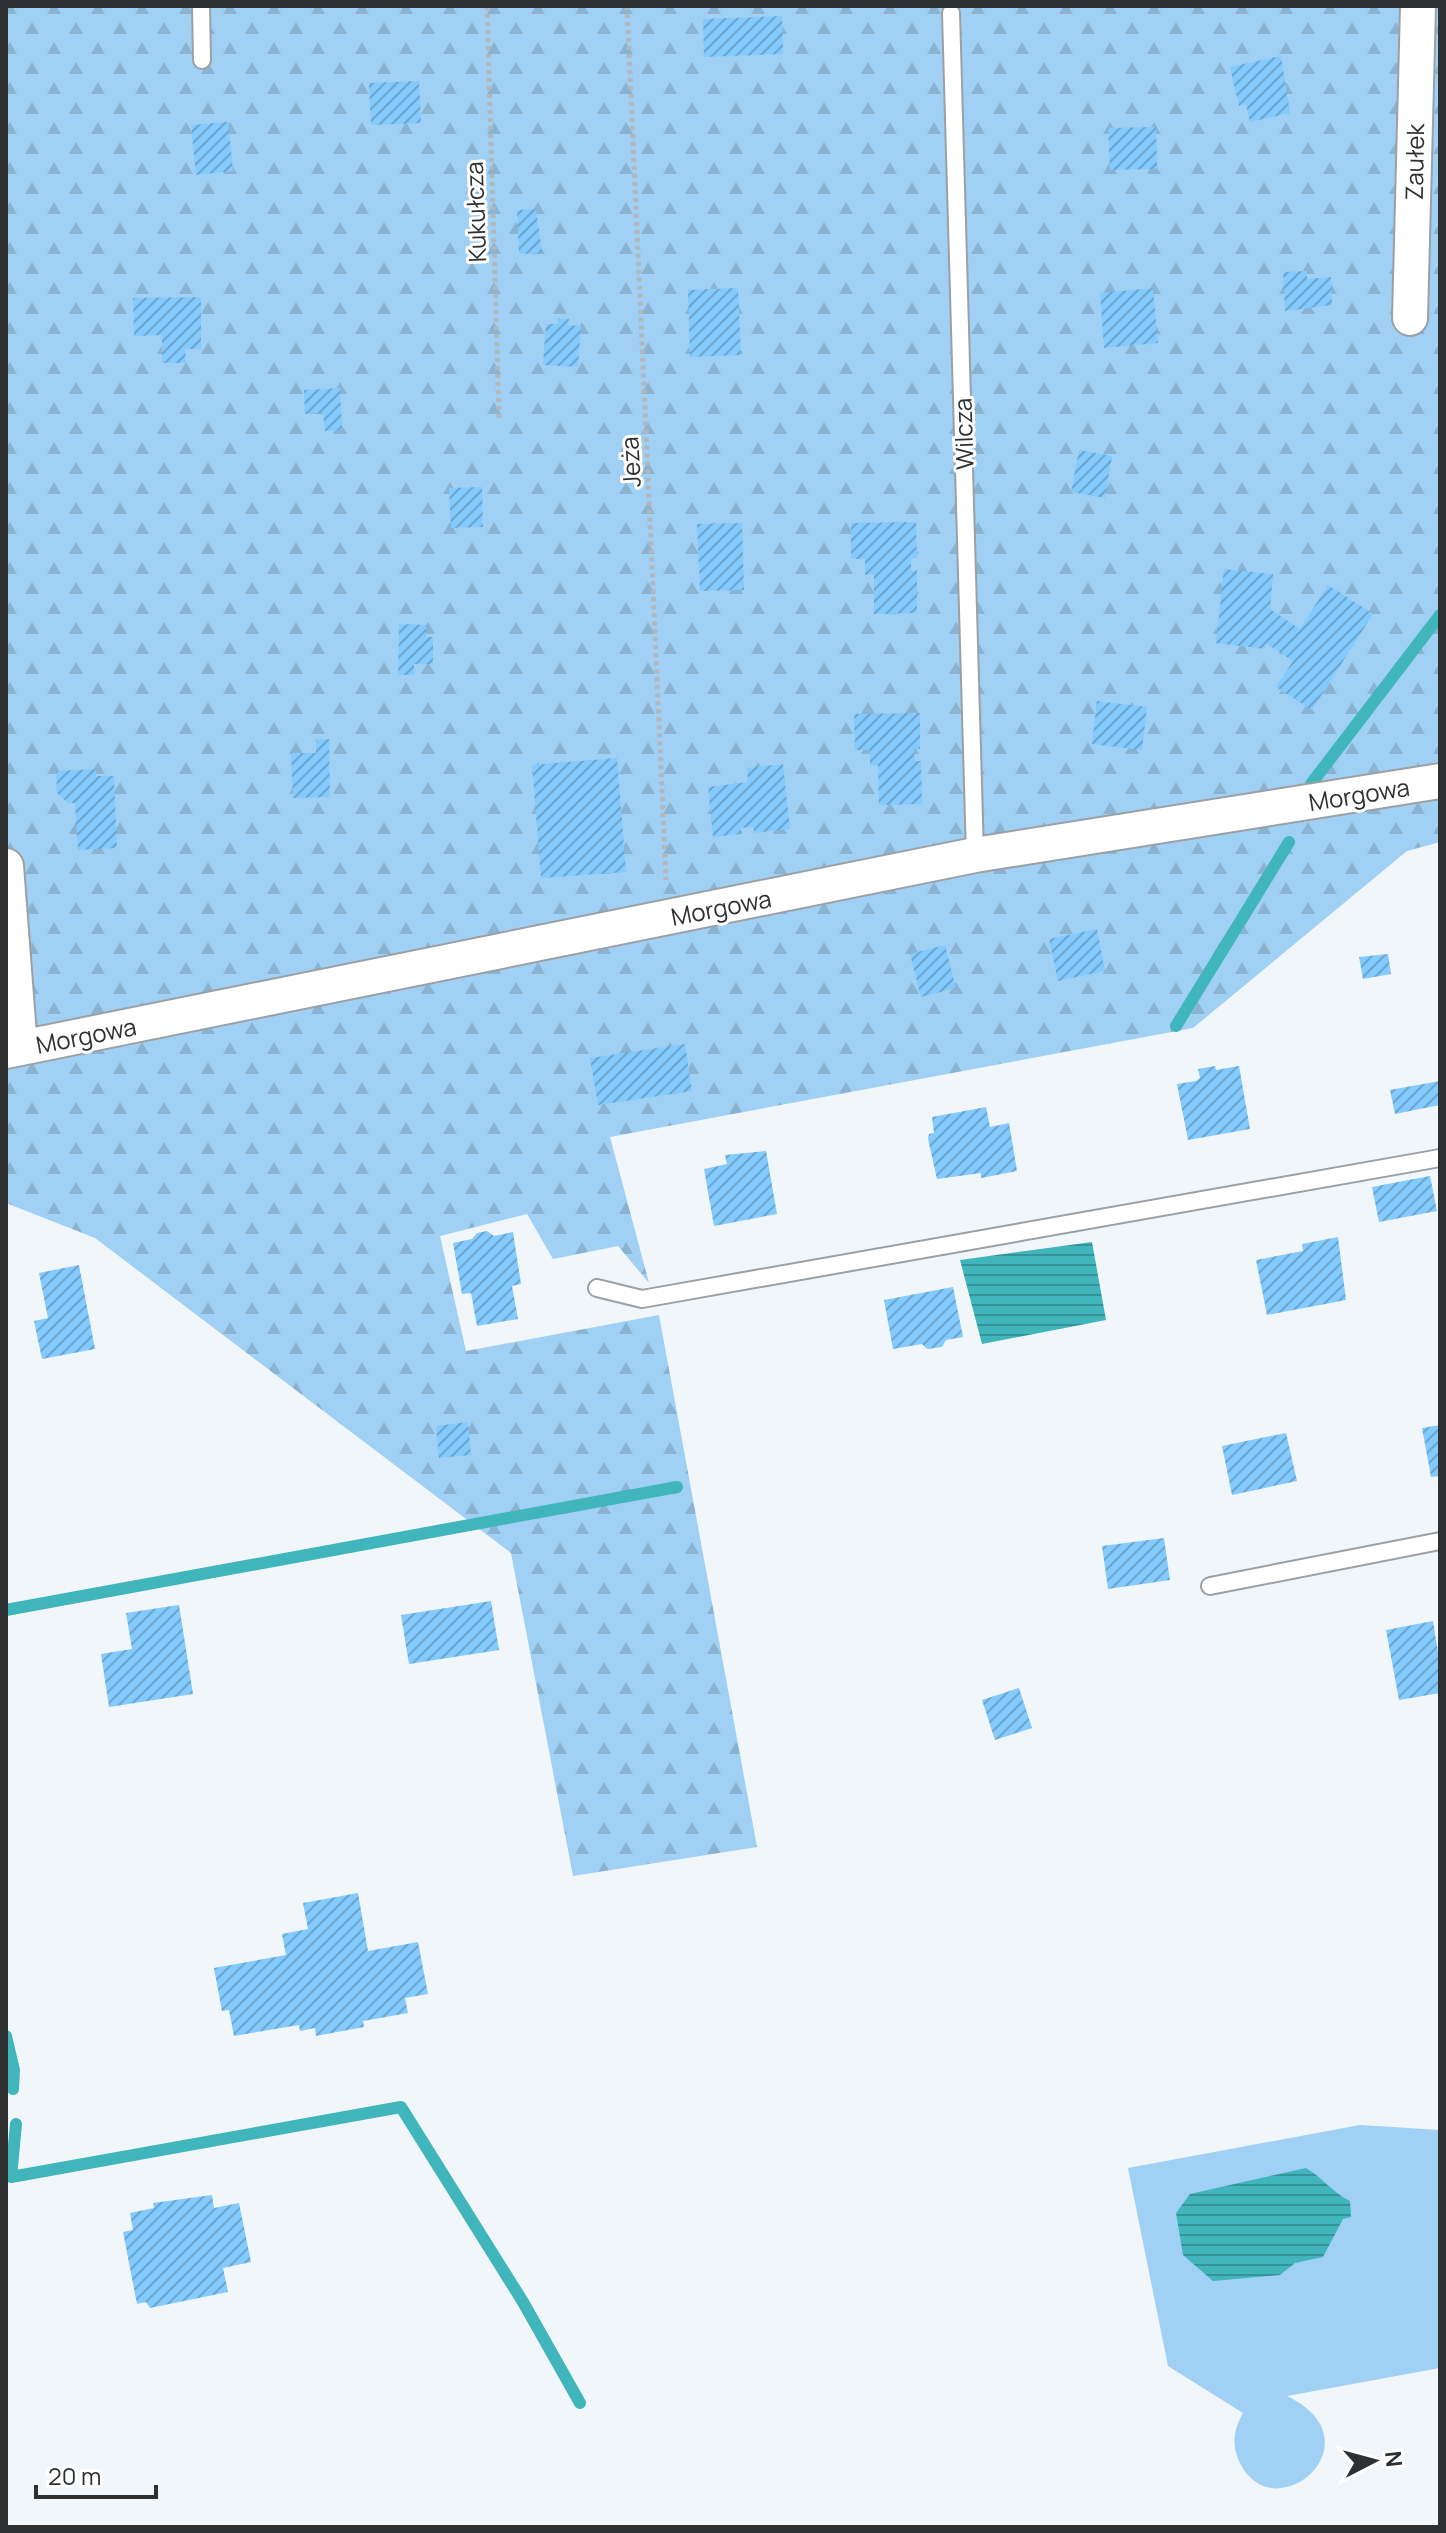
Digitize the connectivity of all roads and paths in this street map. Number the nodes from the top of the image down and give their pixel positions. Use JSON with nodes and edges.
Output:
{"nodes":[{"id":1,"x":201,"y":6,"type":"edge"},
{"id":2,"x":487,"y":6,"type":"edge"},
{"id":3,"x":627,"y":6,"type":"edge"},
{"id":4,"x":1418,"y":6,"type":"edge"},
{"id":5,"x":951,"y":13,"type":"dead end"},
{"id":6,"x":202,"y":60,"type":"dead end"},
{"id":7,"x":1410,"y":318,"type":"dead end"},
{"id":8,"x":499,"y":418,"type":"dead end"},
{"id":9,"x":1440,"y":781,"type":"edge"},
{"id":10,"x":975,"y":855,"type":"junction"},
{"id":11,"x":6,"y":866,"type":"edge"},
{"id":12,"x":668,"y":917,"type":"junction"},
{"id":13,"x":13,"y":1050,"type":"edge"},
{"id":14,"x":1440,"y":1158,"type":"edge"},
{"id":15,"x":597,"y":1288,"type":"dead end"},
{"id":16,"x":1440,"y":1541,"type":"edge"},
{"id":17,"x":1210,"y":1586,"type":"dead end"}],
"edges":[{"from":1,"to":6,"type":"lane"},
{"from":2,"to":8,"type":"path","name":"Kukułcza"},
{"from":3,"to":12,"type":"path","name":"Jeża"},
{"from":4,"to":7,"type":"street","name":"Zaułek"},
{"from":5,"to":10,"type":"lane","name":"Wilcza"},
{"from":9,"to":10,"type":"street","name":"Morgowa"},
{"from":10,"to":12,"type":"street","name":"Morgowa"},
{"from":11,"to":13,"type":"street"},
{"from":12,"to":13,"type":"street","name":"Morgowa"},
{"from":14,"to":15,"type":"lane"},
{"from":16,"to":17,"type":"lane"}]}
